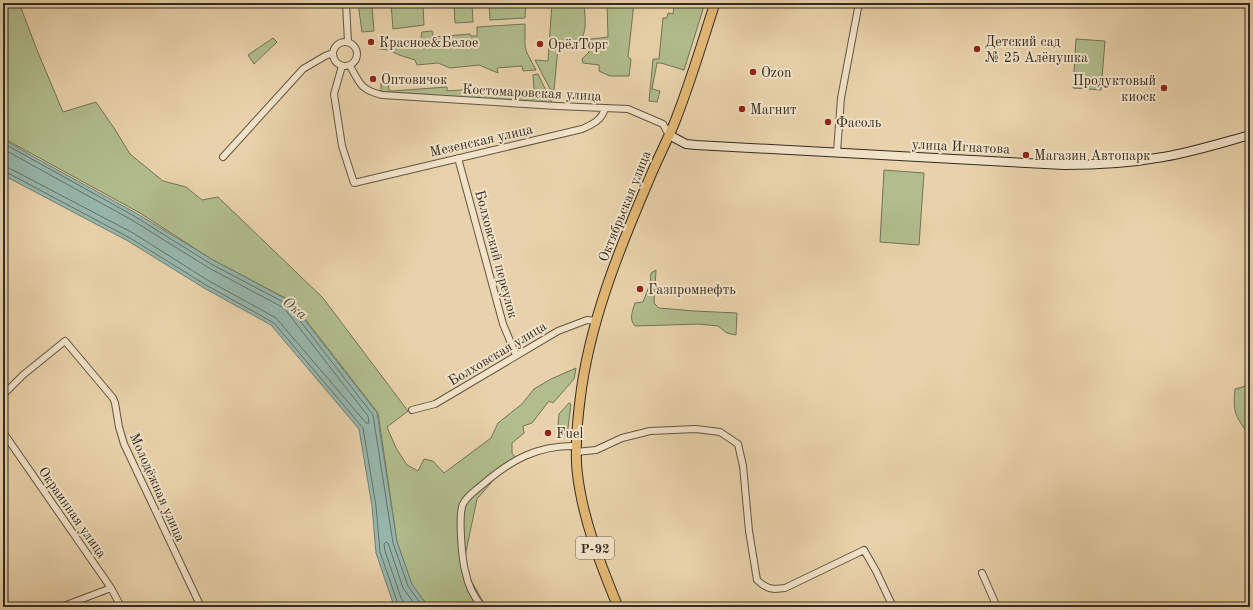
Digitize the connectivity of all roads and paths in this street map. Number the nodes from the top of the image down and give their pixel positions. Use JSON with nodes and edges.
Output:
{"nodes":[{"id":1,"x":346,"y":3,"type":"edge"},
{"id":2,"x":715,"y":3,"type":"edge"},
{"id":3,"x":860,"y":3,"type":"edge"},
{"id":4,"x":348,"y":42,"type":"junction"},
{"id":5,"x":333,"y":53,"type":"junction"},
{"id":6,"x":342,"y":66,"type":"junction"},
{"id":7,"x":350,"y":66,"type":"junction"},
{"id":8,"x":605,"y":108,"type":"junction"},
{"id":9,"x":669,"y":135,"type":"junction"},
{"id":10,"x":1250,"y":135,"type":"edge"},
{"id":11,"x":837,"y":152,"type":"junction"},
{"id":12,"x":223,"y":157,"type":"dead end"},
{"id":13,"x":458,"y":158,"type":"junction"},
{"id":14,"x":596,"y":321,"type":"junction"},
{"id":15,"x":516,"y":355,"type":"junction"},
{"id":16,"x":3,"y":395,"type":"edge"},
{"id":17,"x":412,"y":410,"type":"dead end"},
{"id":18,"x":3,"y":432,"type":"edge"},
{"id":19,"x":576,"y":449,"type":"junction"},
{"id":20,"x":982,"y":573,"type":"dead end"},
{"id":21,"x":111,"y":588,"type":"junction"},
{"id":22,"x":61,"y":607,"type":"edge"},
{"id":23,"x":121,"y":607,"type":"edge"},
{"id":24,"x":201,"y":607,"type":"edge"},
{"id":25,"x":482,"y":607,"type":"edge"},
{"id":26,"x":618,"y":607,"type":"edge"},
{"id":27,"x":893,"y":607,"type":"edge"},
{"id":28,"x":997,"y":607,"type":"edge"}],
"edges":[{"from":1,"to":4,"type":"street"},
{"from":2,"to":9,"type":"main road","name":"Октябрьская улица"},
{"from":3,"to":11,"type":"street"},
{"from":4,"to":5,"type":"street"},
{"from":4,"to":7,"type":"street"},
{"from":5,"to":6,"type":"street"},
{"from":5,"to":12,"type":"street"},
{"from":6,"to":7,"type":"street"},
{"from":6,"to":13,"type":"street","name":"Мезенская улица"},
{"from":7,"to":8,"type":"street","name":"Костомаровская улица"},
{"from":8,"to":9,"type":"street","name":"Костомаровская улица"},
{"from":8,"to":13,"type":"street","name":"Мезенская улица"},
{"from":9,"to":11,"type":"main road","name":"улица Игнатова"},
{"from":9,"to":14,"type":"main road","name":"Октябрьская улица"},
{"from":10,"to":11,"type":"main road","name":"улица Игнатова"},
{"from":13,"to":15,"type":"street","name":"Болховский переулок"},
{"from":14,"to":15,"type":"street","name":"Болховская улица"},
{"from":14,"to":19,"type":"main road","name":"Октябрьская улица","number":"Р-92"},
{"from":15,"to":17,"type":"street","name":"Болховская улица"},
{"from":16,"to":24,"type":"street","name":"Молодёжная улица"},
{"from":18,"to":21,"type":"street","name":"Окраинная улица"},
{"from":19,"to":25,"type":"street"},
{"from":19,"to":26,"type":"main road","number":"Р-92"},
{"from":19,"to":27,"type":"street"},
{"from":20,"to":28,"type":"street"},
{"from":21,"to":22,"type":"street"},
{"from":21,"to":23,"type":"street","name":"Окраинная улица"}]}
